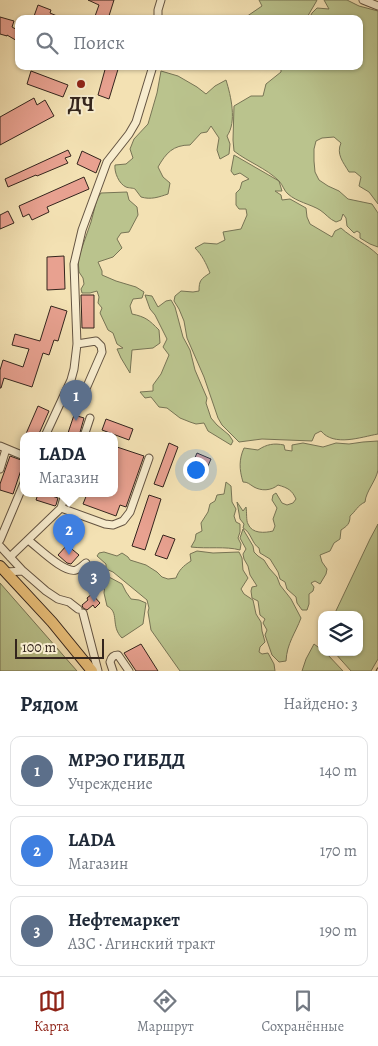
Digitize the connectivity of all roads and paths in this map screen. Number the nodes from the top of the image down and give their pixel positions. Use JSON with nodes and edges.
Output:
{"nodes":[{"id":1,"x":161,"y":0,"type":"edge"},
{"id":2,"x":363,"y":0,"type":"edge"},
{"id":3,"x":378,"y":6,"type":"edge"},
{"id":4,"x":158,"y":15,"type":"edge"},
{"id":5,"x":152,"y":70,"type":"edge"},
{"id":6,"x":77,"y":344,"type":"junction"},
{"id":7,"x":78,"y":407,"type":"dead end"},
{"id":8,"x":90,"y":418,"type":"dead end"},
{"id":9,"x":47,"y":432,"type":"edge"},
{"id":10,"x":85,"y":432,"type":"edge"},
{"id":11,"x":3,"y":447,"type":"edge"},
{"id":12,"x":20,"y":454,"type":"edge"},
{"id":13,"x":149,"y":458,"type":"dead end"},
{"id":14,"x":0,"y":469,"type":"edge"},
{"id":15,"x":20,"y":492,"type":"edge"},
{"id":16,"x":64,"y":497,"type":"edge"},
{"id":17,"x":61,"y":508,"type":"junction"},
{"id":18,"x":0,"y":540,"type":"edge"},
{"id":19,"x":28,"y":540,"type":"junction"},
{"id":20,"x":0,"y":546,"type":"edge"},
{"id":21,"x":10,"y":557,"type":"junction"},
{"id":22,"x":86,"y":563,"type":"dead end"},
{"id":23,"x":3,"y":569,"type":"edge"},
{"id":24,"x":23,"y":571,"type":"junction"},
{"id":25,"x":378,"y":667,"type":"edge"},
{"id":26,"x":92,"y":671,"type":"edge"},
{"id":27,"x":98,"y":671,"type":"edge"},
{"id":28,"x":113,"y":671,"type":"edge"},
{"id":29,"x":129,"y":671,"type":"edge"},
{"id":30,"x":376,"y":671,"type":"edge"}],
"edges":[{"from":1,"to":4,"type":"street"},
{"from":2,"to":3,"type":"street"},
{"from":5,"to":6,"type":"street"},
{"from":6,"to":7,"type":"street"},
{"from":6,"to":9,"type":"street"},
{"from":8,"to":10,"type":"street"},
{"from":11,"to":12,"type":"street"},
{"from":11,"to":14,"type":"street"},
{"from":13,"to":17,"type":"street"},
{"from":15,"to":18,"type":"street"},
{"from":16,"to":17,"type":"street"},
{"from":17,"to":19,"type":"street"},
{"from":19,"to":21,"type":"street"},
{"from":19,"to":22,"type":"street"},
{"from":20,"to":21,"type":"street"},
{"from":21,"to":24,"type":"street"},
{"from":23,"to":24,"type":"street"},
{"from":23,"to":26,"type":"highway"},
{"from":24,"to":27,"type":"street"},
{"from":25,"to":30,"type":"path"},
{"from":28,"to":29,"type":"street"}]}
